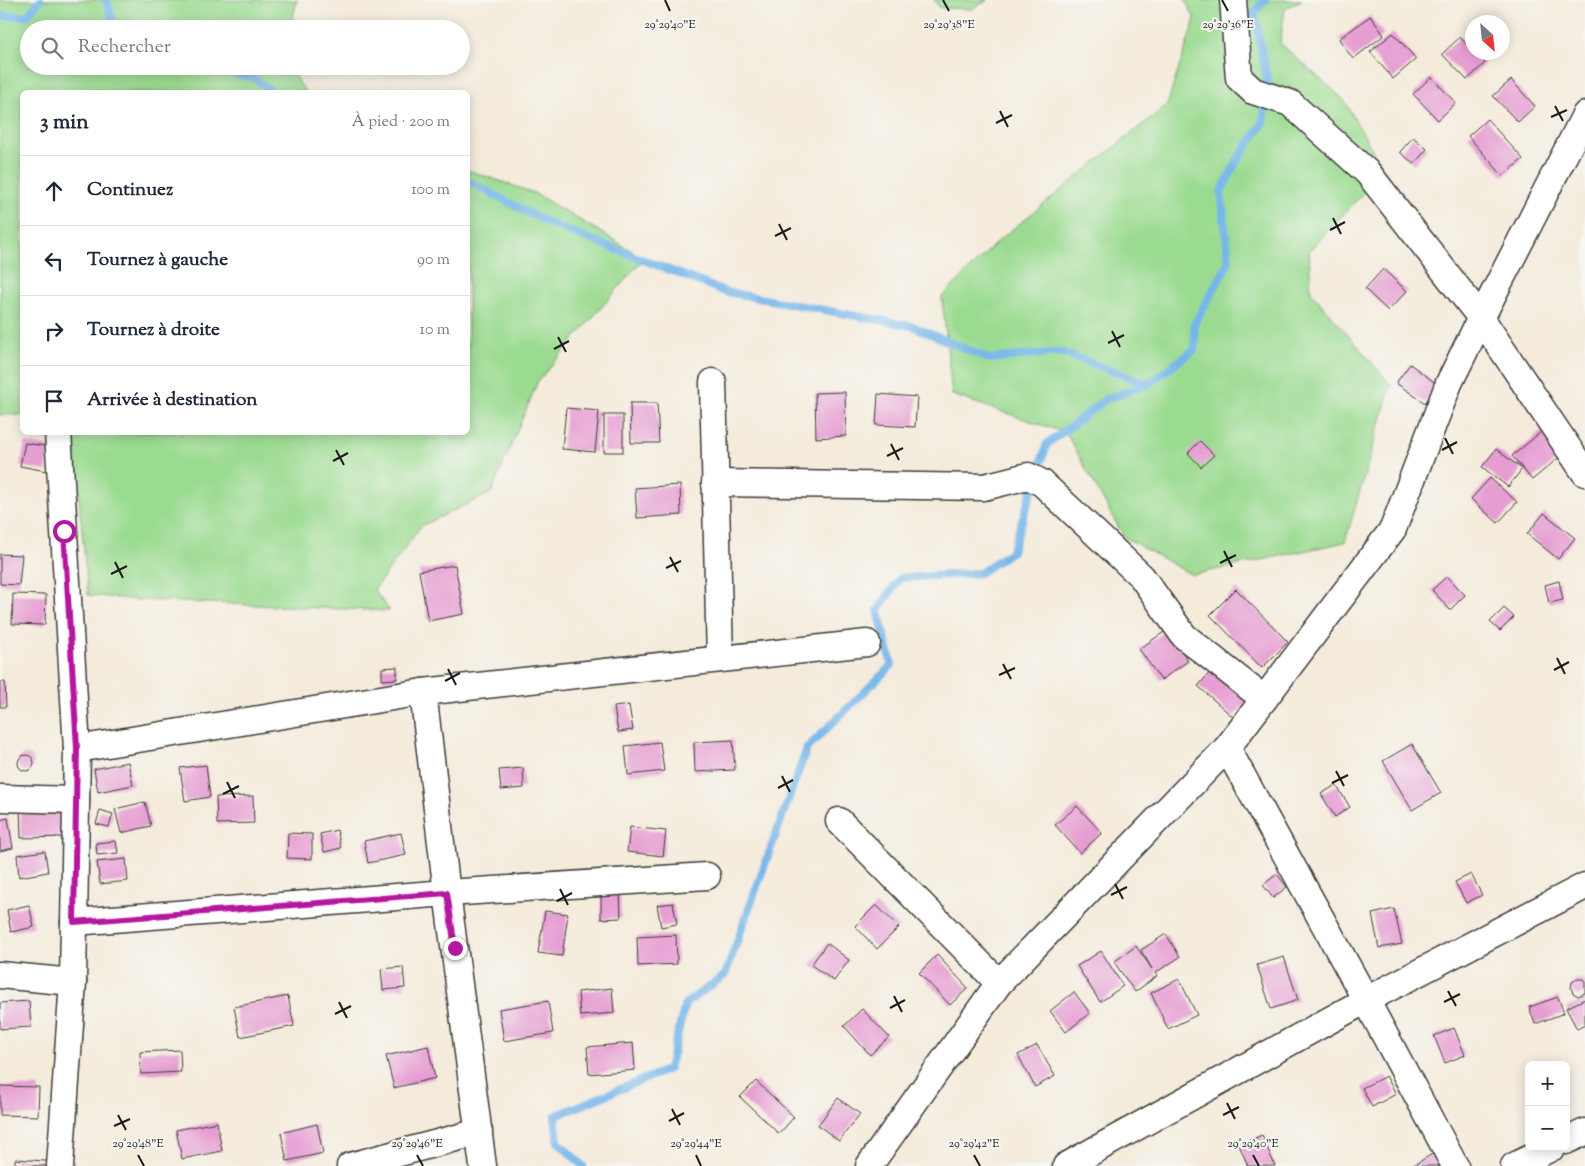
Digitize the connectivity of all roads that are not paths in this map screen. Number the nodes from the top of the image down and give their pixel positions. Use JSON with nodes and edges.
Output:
{"nodes":[{"id":1,"x":1233,"y":0,"type":"edge"},
{"id":2,"x":1585,"y":115,"type":"edge"},
{"id":3,"x":1481,"y":318,"type":"junction"},
{"id":4,"x":713,"y":382,"type":"dead end"},
{"id":5,"x":58,"y":435,"type":"edge"},
{"id":6,"x":1585,"y":473,"type":"edge"},
{"id":7,"x":715,"y":483,"type":"junction"},
{"id":8,"x":867,"y":643,"type":"dead end"},
{"id":9,"x":720,"y":659,"type":"junction"},
{"id":10,"x":423,"y":692,"type":"junction"},
{"id":11,"x":1264,"y":699,"type":"junction"},
{"id":12,"x":77,"y":748,"type":"junction"},
{"id":13,"x":1227,"y":748,"type":"junction"},
{"id":14,"x":0,"y":798,"type":"edge"},
{"id":15,"x":76,"y":800,"type":"junction"},
{"id":16,"x":839,"y":821,"type":"dead end"},
{"id":17,"x":707,"y":876,"type":"dead end"},
{"id":18,"x":1585,"y":886,"type":"edge"},
{"id":19,"x":447,"y":893,"type":"junction"},
{"id":20,"x":74,"y":922,"type":"junction"},
{"id":21,"x":0,"y":975,"type":"edge"},
{"id":22,"x":73,"y":982,"type":"junction"},
{"id":23,"x":999,"y":983,"type":"junction"},
{"id":24,"x":1366,"y":1000,"type":"junction"},
{"id":25,"x":479,"y":1132,"type":"junction"},
{"id":26,"x":1585,"y":1132,"type":"edge"},
{"id":27,"x":1570,"y":1139,"type":"edge"},
{"id":28,"x":1545,"y":1151,"type":"edge"},
{"id":29,"x":60,"y":1166,"type":"edge"},
{"id":30,"x":350,"y":1166,"type":"edge"},
{"id":31,"x":483,"y":1166,"type":"edge"},
{"id":32,"x":869,"y":1166,"type":"edge"},
{"id":33,"x":1066,"y":1166,"type":"edge"},
{"id":34,"x":1455,"y":1166,"type":"edge"},
{"id":35,"x":1514,"y":1166,"type":"edge"}],
"edges":[{"from":1,"to":3,"type":"street"},
{"from":2,"to":3,"type":"street"},
{"from":3,"to":6,"type":"street"},
{"from":3,"to":11,"type":"street"},
{"from":4,"to":7,"type":"street"},
{"from":5,"to":12,"type":"street"},
{"from":7,"to":9,"type":"street"},
{"from":7,"to":11,"type":"street"},
{"from":8,"to":9,"type":"street"},
{"from":9,"to":10,"type":"street"},
{"from":10,"to":12,"type":"street"},
{"from":10,"to":19,"type":"street"},
{"from":11,"to":13,"type":"street"},
{"from":12,"to":15,"type":"street"},
{"from":13,"to":23,"type":"street"},
{"from":13,"to":24,"type":"street"},
{"from":14,"to":15,"type":"street"},
{"from":15,"to":20,"type":"street"},
{"from":16,"to":23,"type":"street"},
{"from":17,"to":19,"type":"street"},
{"from":18,"to":24,"type":"street"},
{"from":19,"to":20,"type":"street"},
{"from":19,"to":25,"type":"street"},
{"from":20,"to":22,"type":"street"},
{"from":21,"to":22,"type":"street"},
{"from":22,"to":29,"type":"street"},
{"from":23,"to":32,"type":"street"},
{"from":24,"to":33,"type":"street"},
{"from":24,"to":34,"type":"street"},
{"from":25,"to":30,"type":"street"},
{"from":25,"to":31,"type":"street"},
{"from":26,"to":27,"type":"street"},
{"from":28,"to":35,"type":"street"}]}
